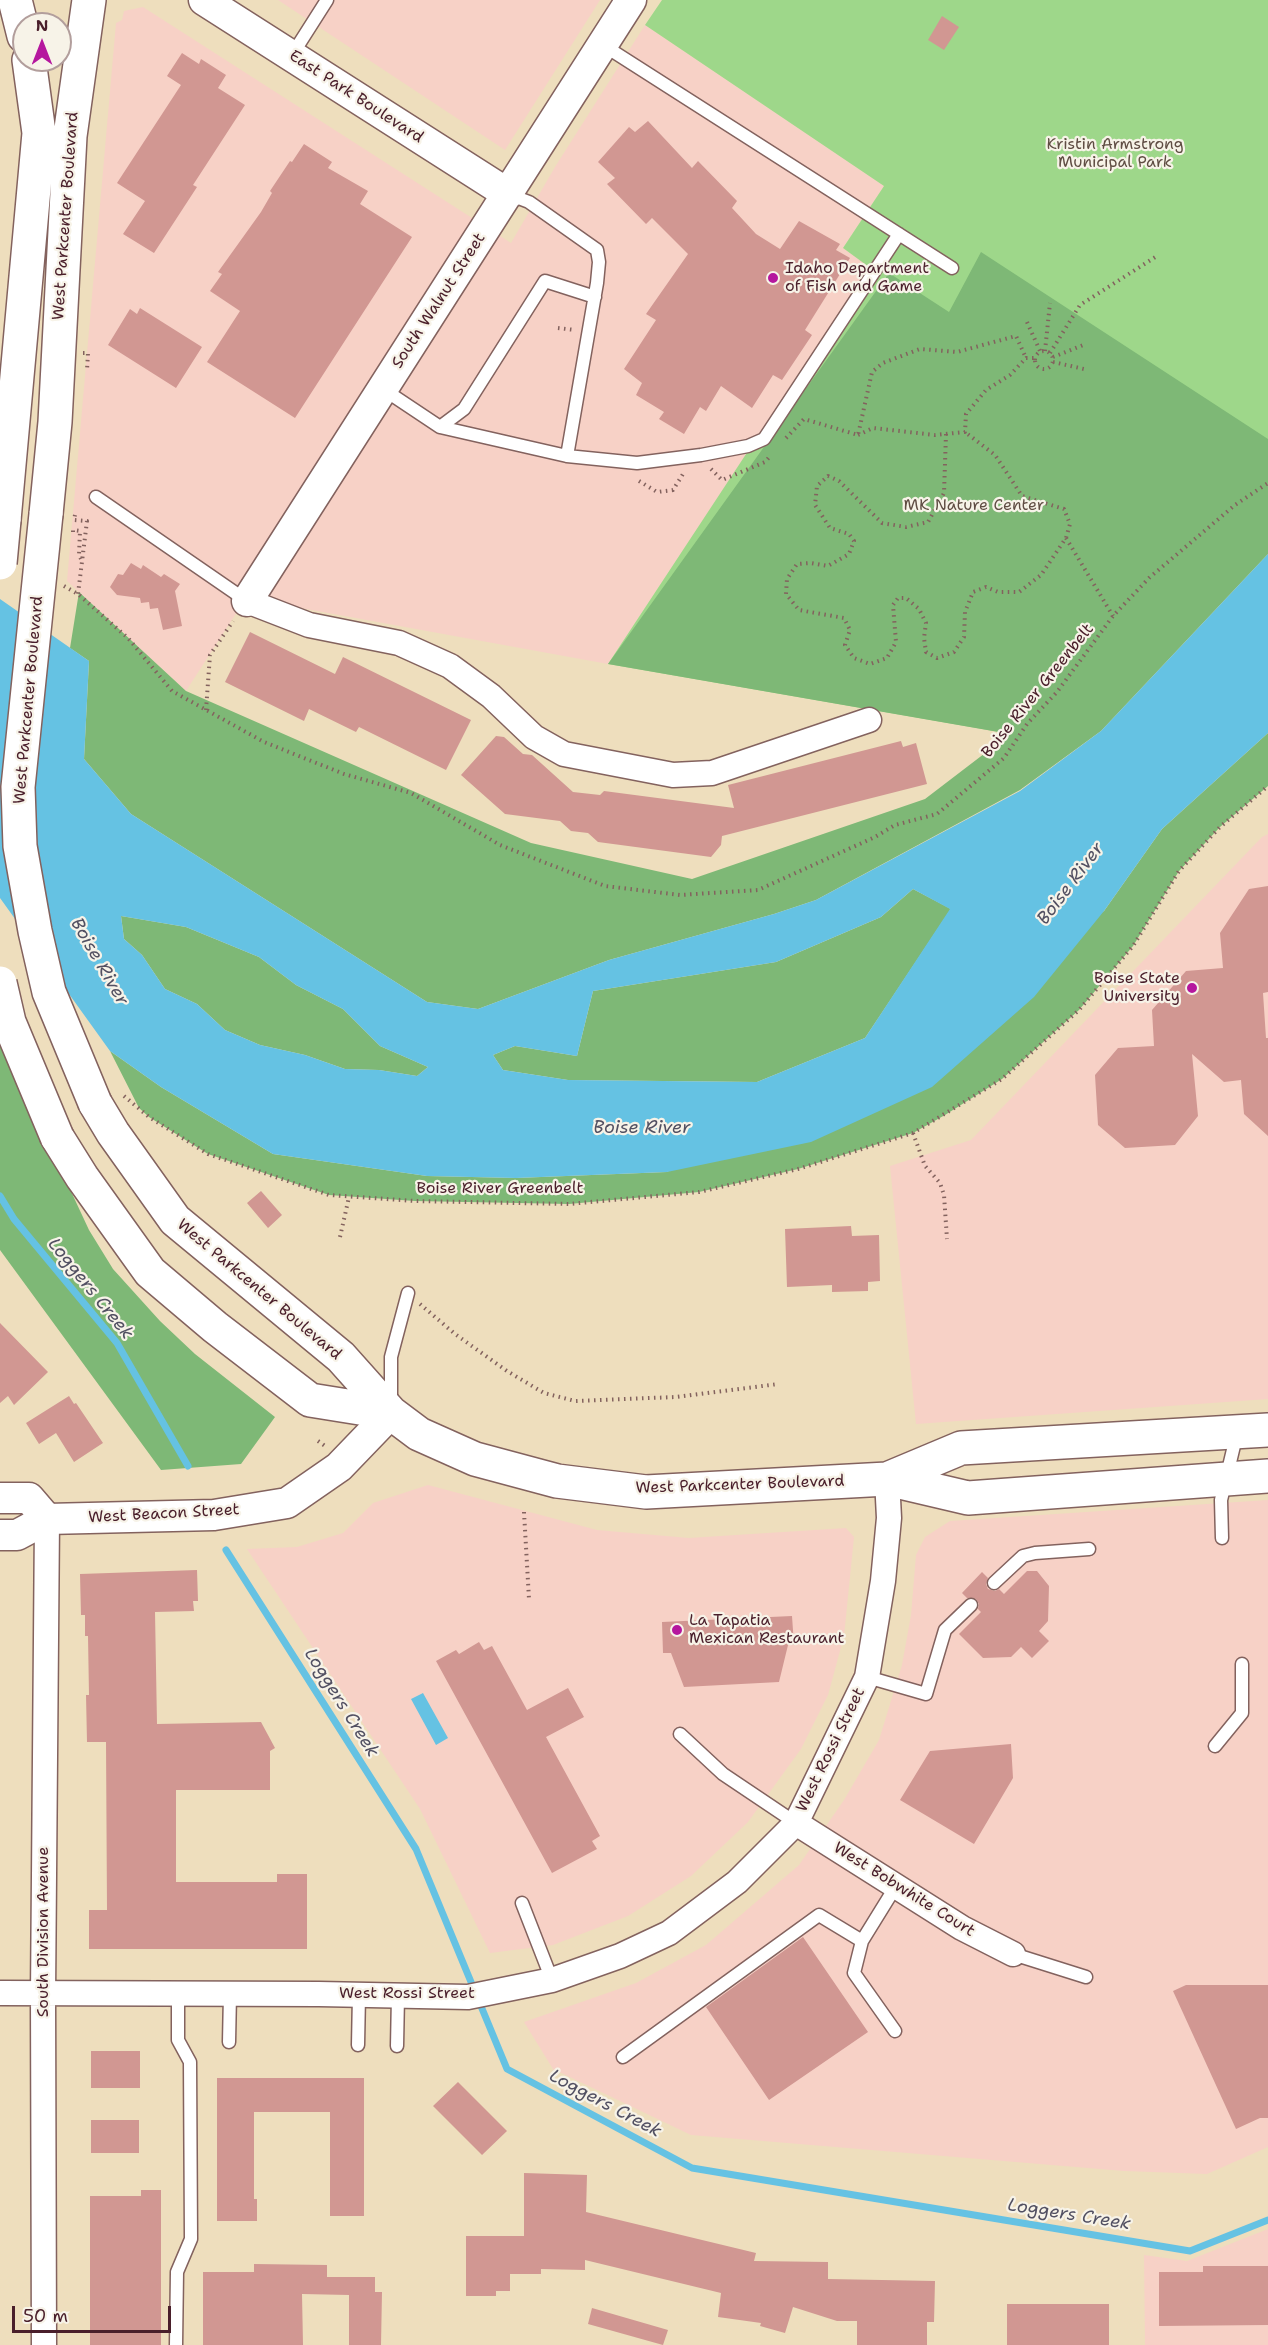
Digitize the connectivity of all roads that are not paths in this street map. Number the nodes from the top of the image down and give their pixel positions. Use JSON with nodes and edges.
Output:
{"nodes":[{"id":1,"x":89,"y":0,"type":"edge"},
{"id":2,"x":204,"y":0,"type":"edge"},
{"id":3,"x":327,"y":0,"type":"edge"},
{"id":4,"x":631,"y":0,"type":"edge"},
{"id":5,"x":603,"y":45,"type":"junction"},
{"id":6,"x":292,"y":55,"type":"junction"},
{"id":7,"x":31,"y":72,"type":"edge"},
{"id":8,"x":508,"y":194,"type":"junction"},
{"id":9,"x":899,"y":234,"type":"junction"},
{"id":10,"x":952,"y":268,"type":"dead end"},
{"id":11,"x":595,"y":297,"type":"junction"},
{"id":12,"x":383,"y":389,"type":"junction"},
{"id":13,"x":440,"y":427,"type":"junction"},
{"id":14,"x":567,"y":456,"type":"junction"},
{"id":15,"x":96,"y":497,"type":"dead end"},
{"id":16,"x":0,"y":563,"type":"edge"},
{"id":17,"x":247,"y":600,"type":"junction"},
{"id":18,"x":869,"y":720,"type":"dead end"},
{"id":19,"x":0,"y":983,"type":"edge"},
{"id":20,"x":408,"y":1293,"type":"road end"},
{"id":21,"x":391,"y":1413,"type":"junction"},
{"id":22,"x":1252,"y":1430,"type":"edge"},
{"id":23,"x":1268,"y":1476,"type":"edge"},
{"id":24,"x":887,"y":1479,"type":"junction"},
{"id":25,"x":1226,"y":1479,"type":"junction"},
{"id":26,"x":0,"y":1498,"type":"edge"},
{"id":27,"x":47,"y":1519,"type":"junction"},
{"id":28,"x":0,"y":1535,"type":"edge"},
{"id":29,"x":1222,"y":1538,"type":"dead end"},
{"id":30,"x":1089,"y":1549,"type":"dead end"},
{"id":31,"x":994,"y":1583,"type":"dead end"},
{"id":32,"x":971,"y":1605,"type":"dead end"},
{"id":33,"x":1242,"y":1664,"type":"dead end"},
{"id":34,"x":867,"y":1677,"type":"junction"},
{"id":35,"x":680,"y":1734,"type":"dead end"},
{"id":36,"x":1215,"y":1746,"type":"dead end"},
{"id":37,"x":796,"y":1823,"type":"junction"},
{"id":38,"x":896,"y":1886,"type":"junction"},
{"id":39,"x":522,"y":1903,"type":"dead end"},
{"id":40,"x":862,"y":1941,"type":"junction"},
{"id":41,"x":1013,"y":1954,"type":"joint"},
{"id":42,"x":1086,"y":1977,"type":"dead end"},
{"id":43,"x":552,"y":1980,"type":"junction"},
{"id":44,"x":0,"y":1993,"type":"edge"},
{"id":45,"x":43,"y":1994,"type":"junction"},
{"id":46,"x":178,"y":1994,"type":"junction"},
{"id":47,"x":230,"y":1994,"type":"junction"},
{"id":48,"x":358,"y":1995,"type":"junction"},
{"id":49,"x":398,"y":1996,"type":"junction"},
{"id":50,"x":895,"y":2031,"type":"dead end"},
{"id":51,"x":229,"y":2042,"type":"dead end"},
{"id":52,"x":358,"y":2045,"type":"dead end"},
{"id":53,"x":397,"y":2046,"type":"dead end"},
{"id":54,"x":623,"y":2057,"type":"dead end"},
{"id":55,"x":44,"y":2345,"type":"edge"},
{"id":56,"x":176,"y":2345,"type":"edge"}],
"edges":[{"from":1,"to":21,"type":"main road","name":"West Parkcenter Boulevard","bridge":true},
{"from":2,"to":6,"type":"street","name":"East Park Boulevard"},
{"from":3,"to":6,"type":"lane"},
{"from":4,"to":5,"type":"street","name":"South Walnut Street"},
{"from":5,"to":8,"type":"street","name":"South Walnut Street"},
{"from":5,"to":9,"type":"lane"},
{"from":6,"to":8,"type":"street","name":"East Park Boulevard"},
{"from":7,"to":16,"type":"main road","name":"West Parkcenter Boulevard","bridge":true},
{"from":8,"to":11,"type":"lane"},
{"from":8,"to":12,"type":"street","name":"South Walnut Street"},
{"from":9,"to":10,"type":"lane"},
{"from":9,"to":14,"type":"lane"},
{"from":11,"to":13,"type":"lane"},
{"from":11,"to":14,"type":"lane"},
{"from":12,"to":13,"type":"lane"},
{"from":12,"to":17,"type":"street","name":"South Walnut Street"},
{"from":13,"to":14,"type":"lane"},
{"from":15,"to":17,"type":"lane"},
{"from":17,"to":18,"type":"street"},
{"from":19,"to":21,"type":"main road","name":"West Parkcenter Boulevard","bridge":true},
{"from":20,"to":21,"type":"lane"},
{"from":21,"to":24,"type":"main road","name":"West Parkcenter Boulevard"},
{"from":21,"to":27,"type":"street","name":"West Beacon Street"},
{"from":22,"to":24,"type":"main road","name":"West Parkcenter Boulevard"},
{"from":22,"to":25,"type":"lane"},
{"from":23,"to":25,"type":"main road","name":"West Parkcenter Boulevard"},
{"from":24,"to":25,"type":"main road","name":"West Parkcenter Boulevard"},
{"from":24,"to":34,"type":"street","name":"West Rossi Street"},
{"from":25,"to":29,"type":"lane"},
{"from":26,"to":27,"type":"street"},
{"from":27,"to":28,"type":"street","name":"West Beacon Street"},
{"from":27,"to":45,"type":"street","name":"South Division Avenue"},
{"from":30,"to":31,"type":"lane"},
{"from":32,"to":34,"type":"lane"},
{"from":33,"to":36,"type":"lane"},
{"from":34,"to":37,"type":"street","name":"West Rossi Street"},
{"from":35,"to":37,"type":"lane"},
{"from":37,"to":38,"type":"street","name":"West Bobwhite Court"},
{"from":37,"to":43,"type":"street","name":"West Rossi Street"},
{"from":38,"to":40,"type":"lane"},
{"from":38,"to":41,"type":"street","name":"West Bobwhite Court"},
{"from":39,"to":43,"type":"lane"},
{"from":40,"to":50,"type":"lane"},
{"from":40,"to":54,"type":"lane"},
{"from":41,"to":42,"type":"lane"},
{"from":43,"to":49,"type":"street","name":"West Rossi Street"},
{"from":44,"to":45,"type":"street","name":"West Rossi Street"},
{"from":45,"to":46,"type":"street","name":"West Rossi Street"},
{"from":45,"to":55,"type":"street","name":"South Division Avenue"},
{"from":46,"to":47,"type":"street","name":"West Rossi Street"},
{"from":46,"to":56,"type":"lane"},
{"from":47,"to":48,"type":"street","name":"West Rossi Street"},
{"from":47,"to":51,"type":"lane"},
{"from":48,"to":49,"type":"street","name":"West Rossi Street"},
{"from":48,"to":52,"type":"lane"},
{"from":49,"to":53,"type":"lane"}]}
